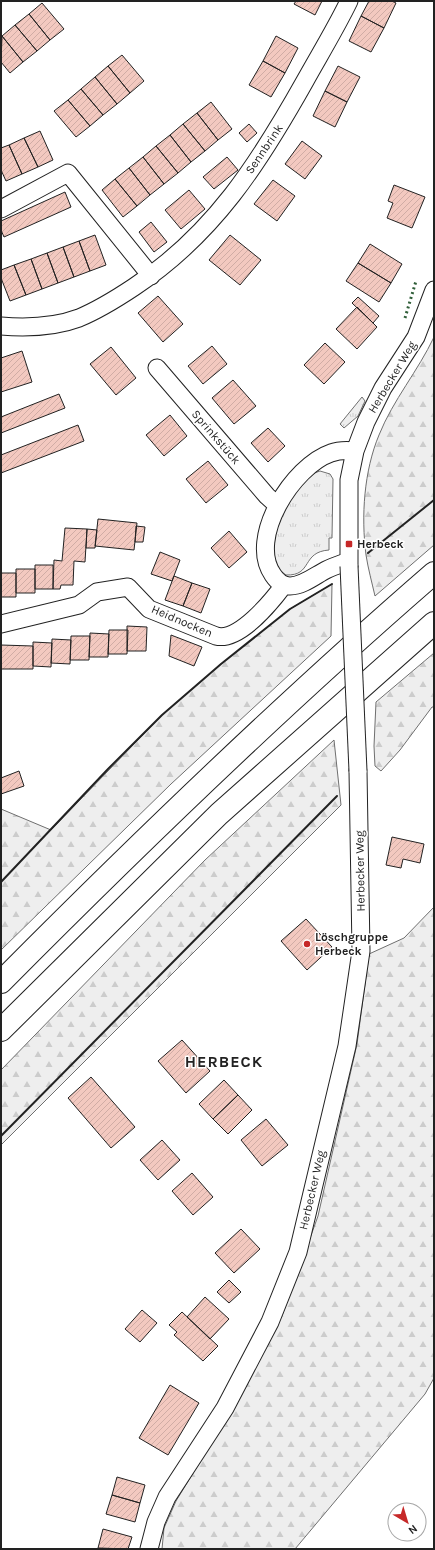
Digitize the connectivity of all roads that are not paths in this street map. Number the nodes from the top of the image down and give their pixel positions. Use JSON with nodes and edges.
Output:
{"nodes":[{"id":1,"x":349,"y":1,"type":"edge"},
{"id":2,"x":1,"y":209,"type":"edge"},
{"id":3,"x":151,"y":276,"type":"junction"},
{"id":4,"x":434,"y":290,"type":"edge"},
{"id":5,"x":1,"y":326,"type":"edge"},
{"id":6,"x":157,"y":368,"type":"dead end"},
{"id":7,"x":355,"y":451,"type":"junction"},
{"id":8,"x":277,"y":505,"type":"junction"},
{"id":9,"x":349,"y":564,"type":"junction"},
{"id":10,"x":434,"y":573,"type":"edge"},
{"id":11,"x":284,"y":584,"type":"junction"},
{"id":12,"x":434,"y":623,"type":"edge"},
{"id":13,"x":1,"y":624,"type":"edge"},
{"id":14,"x":1,"y":982,"type":"edge"},
{"id":15,"x":1,"y":1030,"type":"edge"},
{"id":16,"x":149,"y":1549,"type":"edge"}],
"edges":[{"from":1,"to":3,"type":"street","name":"Sennbrink"},
{"from":2,"to":3,"type":"street"},
{"from":3,"to":5,"type":"street","name":"Sennbrink"},
{"from":4,"to":7,"type":"street","name":"Herbecker Weg"},
{"from":6,"to":8,"type":"street","name":"Sprinkstück"},
{"from":7,"to":8,"type":"street"},
{"from":7,"to":9,"type":"street","name":"Herbecker Weg"},
{"from":8,"to":11,"type":"street"},
{"from":9,"to":11,"type":"street"},
{"from":9,"to":16,"type":"street","name":"Herbecker Weg","bridge":true},
{"from":10,"to":14,"type":"highway"},
{"from":11,"to":13,"type":"street","name":"Heidnocken"},
{"from":12,"to":15,"type":"highway"}]}
